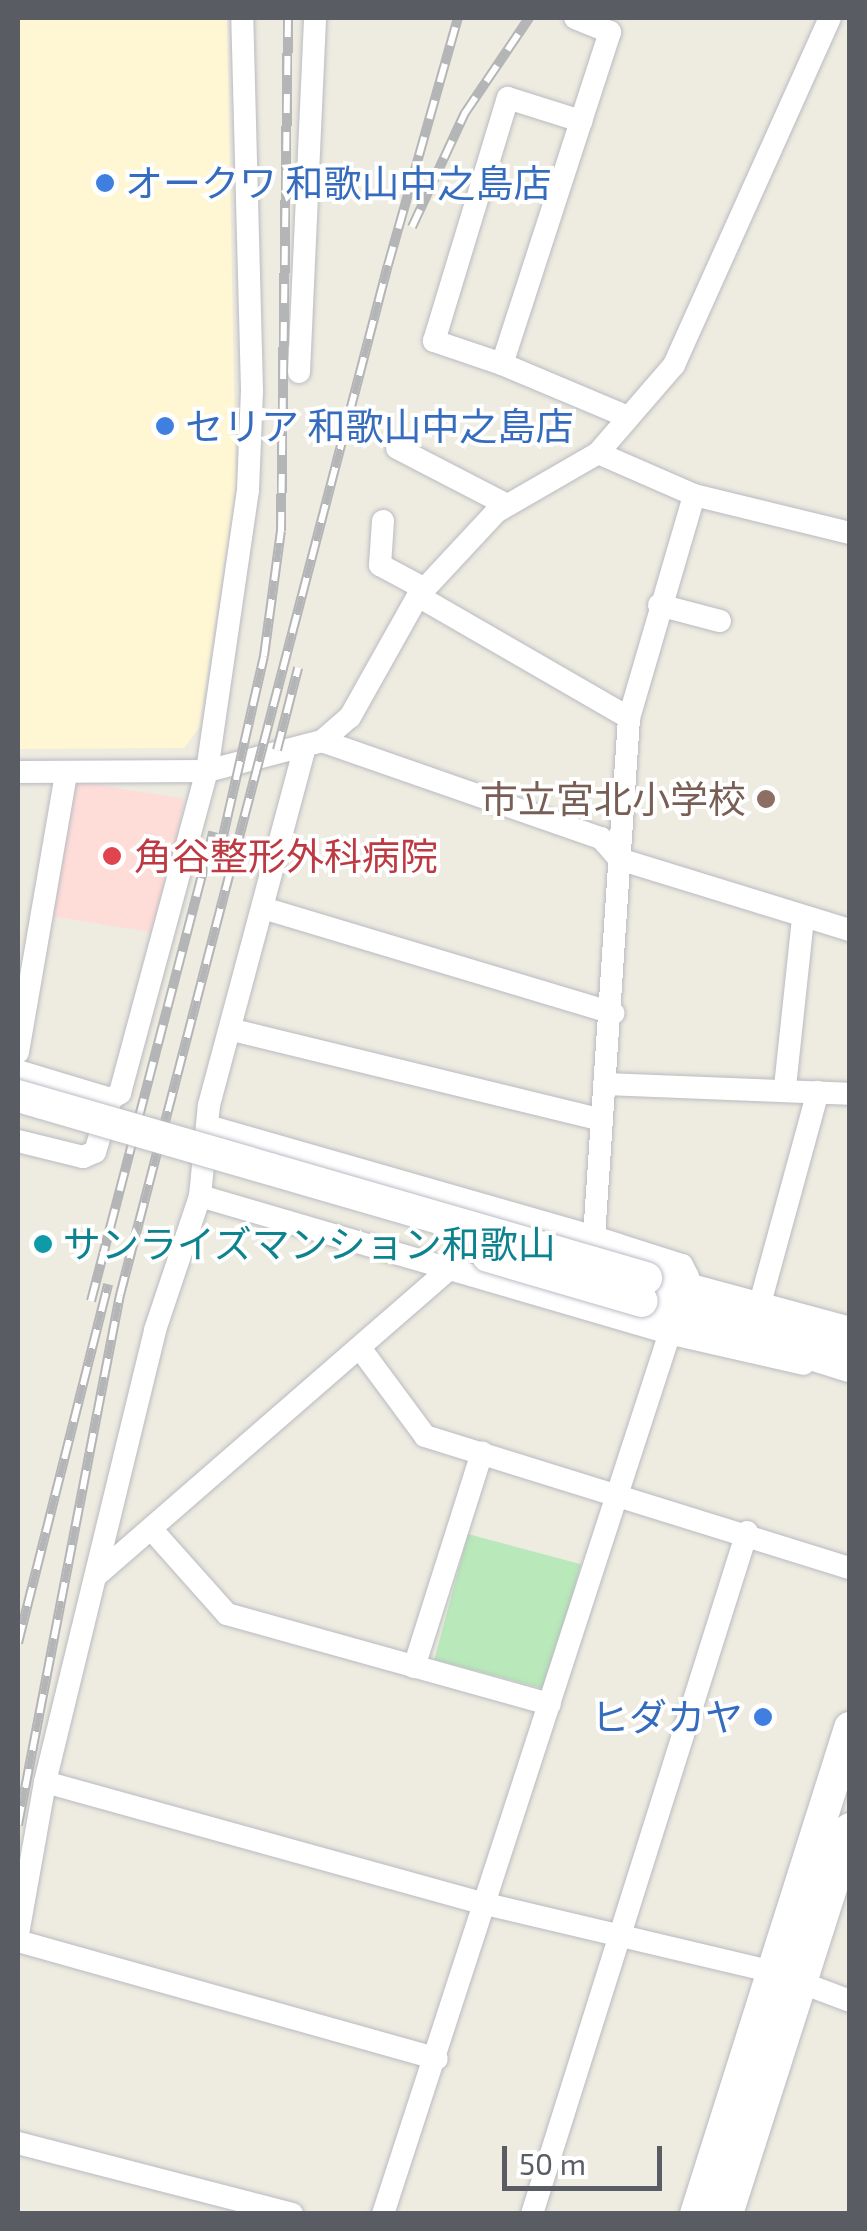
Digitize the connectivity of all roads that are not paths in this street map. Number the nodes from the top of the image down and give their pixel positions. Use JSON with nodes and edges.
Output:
{"nodes":[{"id":1,"x":242,"y":18,"type":"edge"},
{"id":2,"x":315,"y":18,"type":"edge"},
{"id":3,"x":575,"y":18,"type":"edge"},
{"id":4,"x":830,"y":18,"type":"edge"},
{"id":5,"x":581,"y":121,"type":"junction"},
{"id":6,"x":502,"y":364,"type":"junction"},
{"id":7,"x":300,"y":372,"type":"dead end"},
{"id":8,"x":628,"y":417,"type":"junction"},
{"id":9,"x":404,"y":447,"type":"dead end"},
{"id":10,"x":598,"y":453,"type":"junction"},
{"id":11,"x":694,"y":495,"type":"junction"},
{"id":12,"x":507,"y":505,"type":"junction"},
{"id":13,"x":384,"y":522,"type":"dead end"},
{"id":14,"x":850,"y":533,"type":"edge"},
{"id":15,"x":421,"y":592,"type":"junction"},
{"id":16,"x":659,"y":605,"type":"junction"},
{"id":17,"x":720,"y":622,"type":"dead end"},
{"id":18,"x":629,"y":718,"type":"junction"},
{"id":19,"x":314,"y":744,"type":"junction"},
{"id":20,"x":207,"y":771,"type":"junction"},
{"id":21,"x":18,"y":772,"type":"edge"},
{"id":22,"x":66,"y":773,"type":"junction"},
{"id":23,"x":620,"y":860,"type":"junction"},
{"id":24,"x":263,"y":908,"type":"junction"},
{"id":25,"x":803,"y":918,"type":"junction"},
{"id":26,"x":850,"y":930,"type":"edge"},
{"id":27,"x":614,"y":1013,"type":"junction"},
{"id":28,"x":233,"y":1030,"type":"junction"},
{"id":29,"x":18,"y":1052,"type":"edge"},
{"id":30,"x":18,"y":1071,"type":"edge"},
{"id":31,"x":604,"y":1084,"type":"junction"},
{"id":32,"x":848,"y":1086,"type":"edge"},
{"id":33,"x":785,"y":1087,"type":"junction"},
{"id":34,"x":818,"y":1092,"type":"junction"},
{"id":35,"x":18,"y":1096,"type":"edge"},
{"id":36,"x":112,"y":1099,"type":"junction"},
{"id":37,"x":18,"y":1118,"type":"edge"},
{"id":38,"x":602,"y":1120,"type":"junction"},
{"id":39,"x":208,"y":1126,"type":"junction"},
{"id":40,"x":18,"y":1141,"type":"edge"},
{"id":41,"x":200,"y":1196,"type":"junction"},
{"id":42,"x":594,"y":1236,"type":"junction"},
{"id":43,"x":451,"y":1266,"type":"junction"},
{"id":44,"x":644,"y":1290,"type":"junction"},
{"id":45,"x":759,"y":1307,"type":"junction"},
{"id":46,"x":676,"y":1311,"type":"junction"},
{"id":47,"x":850,"y":1333,"type":"edge"},
{"id":48,"x":360,"y":1348,"type":"junction"},
{"id":49,"x":850,"y":1366,"type":"edge"},
{"id":50,"x":482,"y":1452,"type":"junction"},
{"id":51,"x":616,"y":1495,"type":"junction"},
{"id":52,"x":153,"y":1532,"type":"junction"},
{"id":53,"x":747,"y":1532,"type":"junction"},
{"id":54,"x":850,"y":1568,"type":"edge"},
{"id":55,"x":96,"y":1576,"type":"junction"},
{"id":56,"x":414,"y":1667,"type":"junction"},
{"id":57,"x":550,"y":1704,"type":"junction"},
{"id":58,"x":850,"y":1728,"type":"edge"},
{"id":59,"x":45,"y":1782,"type":"junction"},
{"id":60,"x":850,"y":1829,"type":"edge"},
{"id":61,"x":486,"y":1904,"type":"junction"},
{"id":62,"x":622,"y":1934,"type":"junction"},
{"id":63,"x":18,"y":1938,"type":"edge"},
{"id":64,"x":786,"y":1979,"type":"junction"},
{"id":65,"x":850,"y":2001,"type":"edge"},
{"id":66,"x":437,"y":2058,"type":"junction"},
{"id":67,"x":18,"y":2143,"type":"edge"},
{"id":68,"x":292,"y":2214,"type":"edge"},
{"id":69,"x":383,"y":2214,"type":"edge"},
{"id":70,"x":532,"y":2214,"type":"edge"},
{"id":71,"x":696,"y":2214,"type":"edge"},
{"id":72,"x":727,"y":2214,"type":"edge"}],
"edges":[{"from":1,"to":20,"type":"street"},
{"from":2,"to":7,"type":"street"},
{"from":3,"to":5,"type":"street"},
{"from":4,"to":8,"type":"street"},
{"from":5,"to":6,"type":"street"},
{"from":5,"to":6,"type":"street"},
{"from":6,"to":8,"type":"street"},
{"from":8,"to":10,"type":"street"},
{"from":9,"to":12,"type":"street"},
{"from":10,"to":11,"type":"street"},
{"from":10,"to":12,"type":"street"},
{"from":11,"to":14,"type":"street"},
{"from":11,"to":16,"type":"street"},
{"from":12,"to":15,"type":"street"},
{"from":13,"to":15,"type":"street"},
{"from":15,"to":18,"type":"street"},
{"from":15,"to":19,"type":"street"},
{"from":16,"to":17,"type":"street"},
{"from":16,"to":18,"type":"street"},
{"from":18,"to":23,"type":"street"},
{"from":19,"to":20,"type":"street"},
{"from":19,"to":23,"type":"street"},
{"from":19,"to":24,"type":"street"},
{"from":20,"to":22,"type":"street"},
{"from":20,"to":36,"type":"street"},
{"from":21,"to":22,"type":"street"},
{"from":22,"to":29,"type":"street"},
{"from":23,"to":25,"type":"street"},
{"from":23,"to":27,"type":"street"},
{"from":24,"to":27,"type":"street"},
{"from":24,"to":28,"type":"street"},
{"from":25,"to":26,"type":"street"},
{"from":25,"to":33,"type":"street"},
{"from":27,"to":31,"type":"street"},
{"from":28,"to":38,"type":"street"},
{"from":28,"to":39,"type":"street"},
{"from":30,"to":36,"type":"street"},
{"from":31,"to":33,"type":"street"},
{"from":31,"to":38,"type":"street"},
{"from":32,"to":34,"type":"street"},
{"from":33,"to":34,"type":"street"},
{"from":34,"to":45,"type":"street"},
{"from":35,"to":44,"type":"street","bridge":true},
{"from":36,"to":40,"type":"street"},
{"from":37,"to":44,"type":"street","bridge":true},
{"from":38,"to":42,"type":"street"},
{"from":39,"to":41,"type":"street"},
{"from":39,"to":42,"type":"street"},
{"from":41,"to":43,"type":"street"},
{"from":41,"to":55,"type":"street"},
{"from":42,"to":46,"type":"street"},
{"from":43,"to":46,"type":"street"},
{"from":43,"to":48,"type":"street"},
{"from":44,"to":46,"type":"street"},
{"from":45,"to":46,"type":"street"},
{"from":45,"to":47,"type":"street"},
{"from":46,"to":49,"type":"street"},
{"from":46,"to":51,"type":"street"},
{"from":48,"to":50,"type":"street"},
{"from":48,"to":52,"type":"street"},
{"from":50,"to":51,"type":"street"},
{"from":50,"to":56,"type":"street"},
{"from":51,"to":53,"type":"street"},
{"from":51,"to":57,"type":"street"},
{"from":52,"to":55,"type":"street"},
{"from":52,"to":56,"type":"street"},
{"from":53,"to":54,"type":"street"},
{"from":53,"to":62,"type":"street"},
{"from":55,"to":59,"type":"street"},
{"from":56,"to":57,"type":"street"},
{"from":57,"to":61,"type":"street"},
{"from":58,"to":64,"type":"street"},
{"from":59,"to":61,"type":"street"},
{"from":59,"to":63,"type":"street"},
{"from":60,"to":64,"type":"street"},
{"from":61,"to":62,"type":"street"},
{"from":61,"to":66,"type":"street"},
{"from":62,"to":64,"type":"street"},
{"from":62,"to":70,"type":"street"},
{"from":63,"to":66,"type":"street"},
{"from":64,"to":65,"type":"street"},
{"from":64,"to":71,"type":"street"},
{"from":64,"to":72,"type":"street"},
{"from":66,"to":69,"type":"street"},
{"from":67,"to":68,"type":"street"}]}
